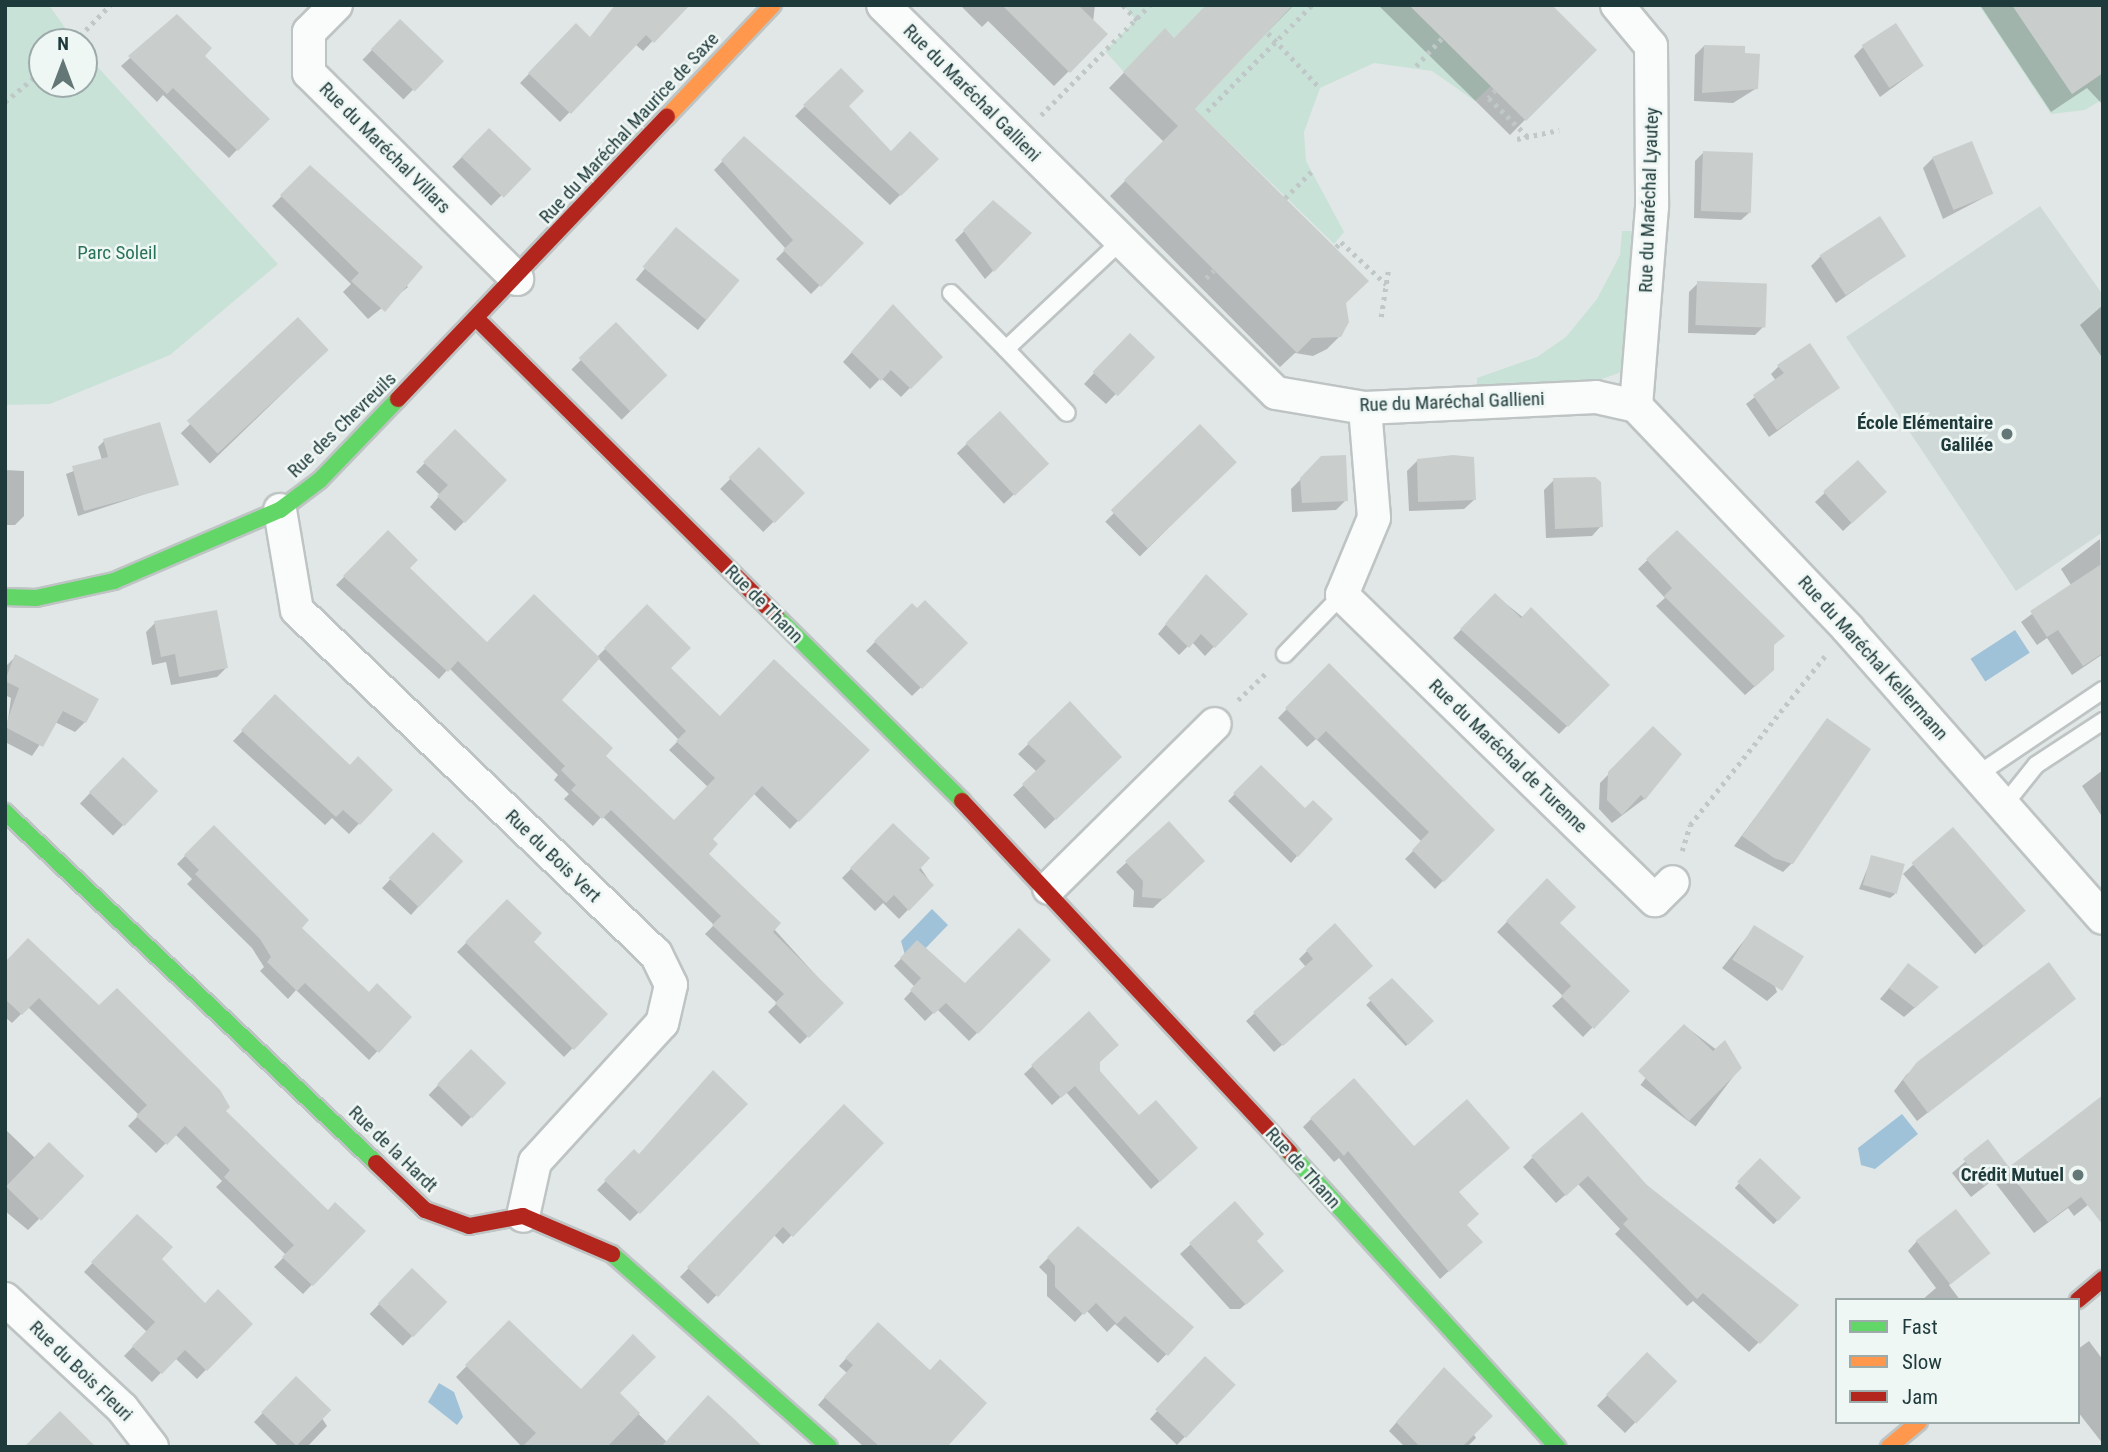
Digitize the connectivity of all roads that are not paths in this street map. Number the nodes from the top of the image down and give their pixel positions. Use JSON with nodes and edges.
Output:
{"nodes":[{"id":1,"x":337,"y":5,"type":"edge"},
{"id":2,"x":773,"y":5,"type":"edge"},
{"id":3,"x":883,"y":5,"type":"edge"},
{"id":4,"x":1617,"y":5,"type":"edge"},
{"id":5,"x":1121,"y":240,"type":"junction"},
{"id":6,"x":517,"y":279,"type":"junction"},
{"id":7,"x":951,"y":293,"type":"dead end"},
{"id":8,"x":478,"y":320,"type":"junction"},
{"id":9,"x":1006,"y":349,"type":"junction"},
{"id":10,"x":1636,"y":406,"type":"junction"},
{"id":11,"x":1366,"y":408,"type":"junction"},
{"id":12,"x":1067,"y":414,"type":"dead end"},
{"id":13,"x":280,"y":510,"type":"junction"},
{"id":14,"x":1342,"y":595,"type":"junction"},
{"id":15,"x":5,"y":597,"type":"edge"},
{"id":16,"x":1285,"y":654,"type":"road end"},
{"id":17,"x":2103,"y":690,"type":"edge"},
{"id":18,"x":2103,"y":721,"type":"edge"},
{"id":19,"x":1215,"y":724,"type":"road end"},
{"id":20,"x":1977,"y":775,"type":"junction"},
{"id":21,"x":2004,"y":805,"type":"junction"},
{"id":22,"x":5,"y":812,"type":"edge"},
{"id":23,"x":1673,"y":882,"type":"road end"},
{"id":24,"x":1049,"y":888,"type":"junction"},
{"id":25,"x":2103,"y":918,"type":"edge"},
{"id":26,"x":523,"y":1216,"type":"junction"},
{"id":27,"x":2103,"y":1279,"type":"edge"},
{"id":28,"x":2080,"y":1298,"type":"edge"},
{"id":29,"x":5,"y":1299,"type":"edge"},
{"id":30,"x":1917,"y":1424,"type":"edge"},
{"id":31,"x":152,"y":1447,"type":"edge"},
{"id":32,"x":829,"y":1447,"type":"edge"},
{"id":33,"x":1557,"y":1447,"type":"edge"},
{"id":34,"x":1889,"y":1447,"type":"edge"}],
"edges":[{"from":1,"to":6,"type":"street","name":"Rue du Maréchal Villars"},
{"from":2,"to":6,"type":"street","name":"Rue du Maréchal Maurice de Saxe"},
{"from":3,"to":5,"type":"street","name":"Rue du Maréchal Gallieni"},
{"from":4,"to":10,"type":"street","name":"Rue du Maréchal Lyautey"},
{"from":5,"to":9,"type":"lane"},
{"from":5,"to":11,"type":"street","name":"Rue du Maréchal Gallieni"},
{"from":6,"to":8,"type":"street","name":"Rue des Chevreuils"},
{"from":7,"to":9,"type":"lane"},
{"from":8,"to":13,"type":"street","name":"Rue des Chevreuils"},
{"from":8,"to":24,"type":"street","name":"Rue de Thann"},
{"from":9,"to":12,"type":"lane"},
{"from":10,"to":11,"type":"street","name":"Rue du Maréchal Gallieni"},
{"from":10,"to":20,"type":"street","name":"Rue du Maréchal Kellermann"},
{"from":11,"to":14,"type":"street"},
{"from":13,"to":15,"type":"street","name":"Rue des Chevreuils"},
{"from":13,"to":26,"type":"street","name":"Rue du Bois Vert"},
{"from":14,"to":16,"type":"lane"},
{"from":14,"to":23,"type":"street","name":"Rue du Maréchal de Turenne"},
{"from":17,"to":20,"type":"lane"},
{"from":18,"to":21,"type":"lane"},
{"from":19,"to":24,"type":"street"},
{"from":20,"to":21,"type":"street","name":"Rue du Maréchal Kellermann"},
{"from":21,"to":25,"type":"street","name":"Rue du Maréchal Kellermann"},
{"from":22,"to":26,"type":"street","name":"Rue de la Hardt"},
{"from":24,"to":33,"type":"street","name":"Rue de Thann"},
{"from":26,"to":32,"type":"street"},
{"from":27,"to":28,"type":"street"},
{"from":29,"to":31,"type":"street","name":"Rue du Bois Fleuri"},
{"from":30,"to":34,"type":"street"}]}
